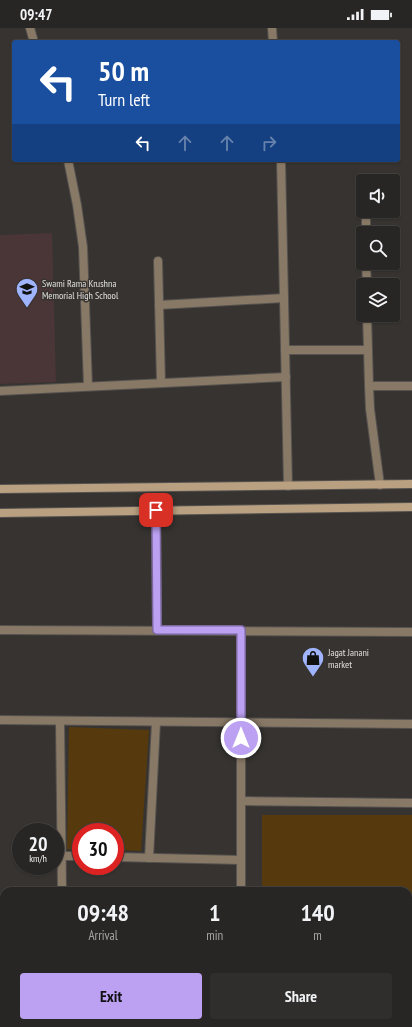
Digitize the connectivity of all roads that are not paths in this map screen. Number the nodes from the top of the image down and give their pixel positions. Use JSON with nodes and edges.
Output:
{"nodes":[{"id":1,"x":30,"y":28,"type":"edge"},
{"id":2,"x":272,"y":28,"type":"edge"},
{"id":3,"x":33,"y":40,"type":"edge"},
{"id":4,"x":273,"y":40,"type":"edge"},
{"id":5,"x":68,"y":162,"type":"edge"},
{"id":6,"x":281,"y":162,"type":"edge"},
{"id":7,"x":158,"y":261,"type":"dead end"},
{"id":8,"x":284,"y":298,"type":"junction"},
{"id":9,"x":159,"y":305,"type":"junction"},
{"id":10,"x":367,"y":322,"type":"edge"},
{"id":11,"x":285,"y":350,"type":"junction"},
{"id":12,"x":368,"y":350,"type":"junction"},
{"id":13,"x":286,"y":377,"type":"junction"},
{"id":14,"x":161,"y":383,"type":"junction"},
{"id":15,"x":88,"y":386,"type":"junction"},
{"id":16,"x":369,"y":386,"type":"junction"},
{"id":17,"x":412,"y":386,"type":"edge"},
{"id":18,"x":0,"y":391,"type":"edge"},
{"id":19,"x":412,"y":484,"type":"edge"},
{"id":20,"x":380,"y":485,"type":"junction"},
{"id":21,"x":288,"y":486,"type":"junction"},
{"id":22,"x":0,"y":489,"type":"edge"},
{"id":23,"x":412,"y":506,"type":"edge"},
{"id":24,"x":156,"y":510,"type":"junction"},
{"id":25,"x":0,"y":513,"type":"edge"},
{"id":26,"x":0,"y":630,"type":"edge"},
{"id":27,"x":157,"y":630,"type":"junction"},
{"id":28,"x":241,"y":630,"type":"junction"},
{"id":29,"x":412,"y":632,"type":"edge"},
{"id":30,"x":0,"y":720,"type":"edge"},
{"id":31,"x":60,"y":721,"type":"junction"},
{"id":32,"x":156,"y":722,"type":"junction"},
{"id":33,"x":241,"y":722,"type":"junction"},
{"id":34,"x":412,"y":724,"type":"edge"},
{"id":35,"x":241,"y":801,"type":"junction"},
{"id":36,"x":412,"y":803,"type":"edge"},
{"id":37,"x":61,"y":823,"type":"edge"},
{"id":38,"x":124,"y":857,"type":"edge"},
{"id":39,"x":149,"y":858,"type":"junction"},
{"id":40,"x":241,"y":860,"type":"junction"},
{"id":41,"x":62,"y":875,"type":"edge"},
{"id":42,"x":62,"y":887,"type":"edge"},
{"id":43,"x":241,"y":887,"type":"edge"}],
"edges":[{"from":1,"to":3,"type":"street"},
{"from":2,"to":4,"type":"street"},
{"from":5,"to":15,"type":"street"},
{"from":6,"to":8,"type":"street"},
{"from":7,"to":9,"type":"street"},
{"from":8,"to":9,"type":"street"},
{"from":8,"to":11,"type":"street"},
{"from":9,"to":14,"type":"street"},
{"from":10,"to":12,"type":"street"},
{"from":11,"to":12,"type":"street"},
{"from":11,"to":13,"type":"street"},
{"from":12,"to":16,"type":"street"},
{"from":13,"to":14,"type":"street"},
{"from":13,"to":21,"type":"street"},
{"from":14,"to":15,"type":"street"},
{"from":15,"to":18,"type":"street"},
{"from":16,"to":17,"type":"street"},
{"from":16,"to":20,"type":"street"},
{"from":19,"to":20,"type":"street"},
{"from":20,"to":21,"type":"street"},
{"from":21,"to":22,"type":"street"},
{"from":23,"to":24,"type":"street"},
{"from":24,"to":25,"type":"street"},
{"from":24,"to":27,"type":"street"},
{"from":26,"to":27,"type":"street"},
{"from":27,"to":28,"type":"street"},
{"from":28,"to":29,"type":"street"},
{"from":28,"to":33,"type":"street"},
{"from":30,"to":31,"type":"street"},
{"from":31,"to":32,"type":"street"},
{"from":31,"to":37,"type":"street"},
{"from":32,"to":33,"type":"street"},
{"from":32,"to":39,"type":"street"},
{"from":33,"to":34,"type":"street"},
{"from":33,"to":35,"type":"street"},
{"from":35,"to":36,"type":"street"},
{"from":35,"to":40,"type":"street"},
{"from":38,"to":39,"type":"street"},
{"from":39,"to":40,"type":"street"},
{"from":40,"to":43,"type":"street"},
{"from":41,"to":42,"type":"street"}]}
